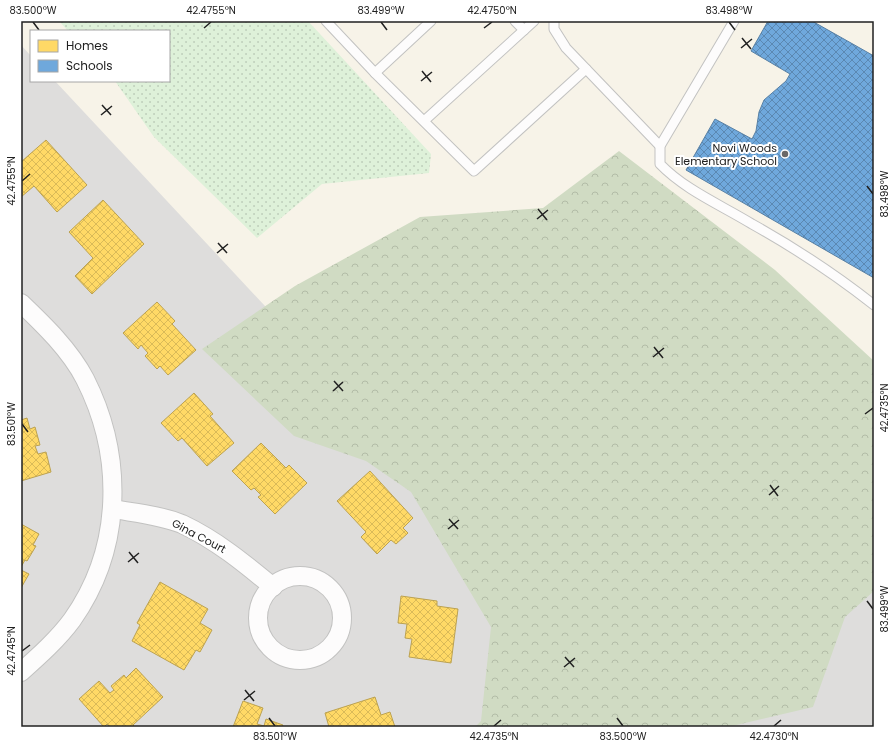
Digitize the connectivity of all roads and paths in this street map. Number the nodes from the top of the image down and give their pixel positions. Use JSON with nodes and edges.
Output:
{"nodes":[{"id":1,"x":326,"y":21,"type":"edge"},
{"id":2,"x":431,"y":21,"type":"edge"},
{"id":3,"x":515,"y":21,"type":"edge"},
{"id":4,"x":534,"y":21,"type":"edge"},
{"id":5,"x":554,"y":21,"type":"edge"},
{"id":6,"x":734,"y":21,"type":"edge"},
{"id":7,"x":524,"y":30,"type":"junction"},
{"id":8,"x":586,"y":69,"type":"junction"},
{"id":9,"x":375,"y":73,"type":"junction"},
{"id":10,"x":424,"y":121,"type":"junction"},
{"id":11,"x":660,"y":146,"type":"junction"},
{"id":12,"x":21,"y":303,"type":"edge"},
{"id":13,"x":874,"y":305,"type":"edge"},
{"id":14,"x":113,"y":509,"type":"junction"},
{"id":15,"x":273,"y":587,"type":"junction"},
{"id":16,"x":21,"y":672,"type":"edge"}],
"edges":[{"from":1,"to":9,"type":"lane"},
{"from":2,"to":9,"type":"lane"},
{"from":3,"to":7,"type":"lane"},
{"from":4,"to":7,"type":"lane"},
{"from":5,"to":8,"type":"lane"},
{"from":6,"to":11,"type":"lane"},
{"from":7,"to":10,"type":"lane"},
{"from":8,"to":10,"type":"lane"},
{"from":8,"to":11,"type":"lane"},
{"from":9,"to":10,"type":"lane"},
{"from":11,"to":13,"type":"lane"},
{"from":12,"to":14,"type":"street"},
{"from":14,"to":15,"type":"street","name":"Gina Court"},
{"from":14,"to":16,"type":"street"},
{"from":15,"to":15,"type":"street"}]}
